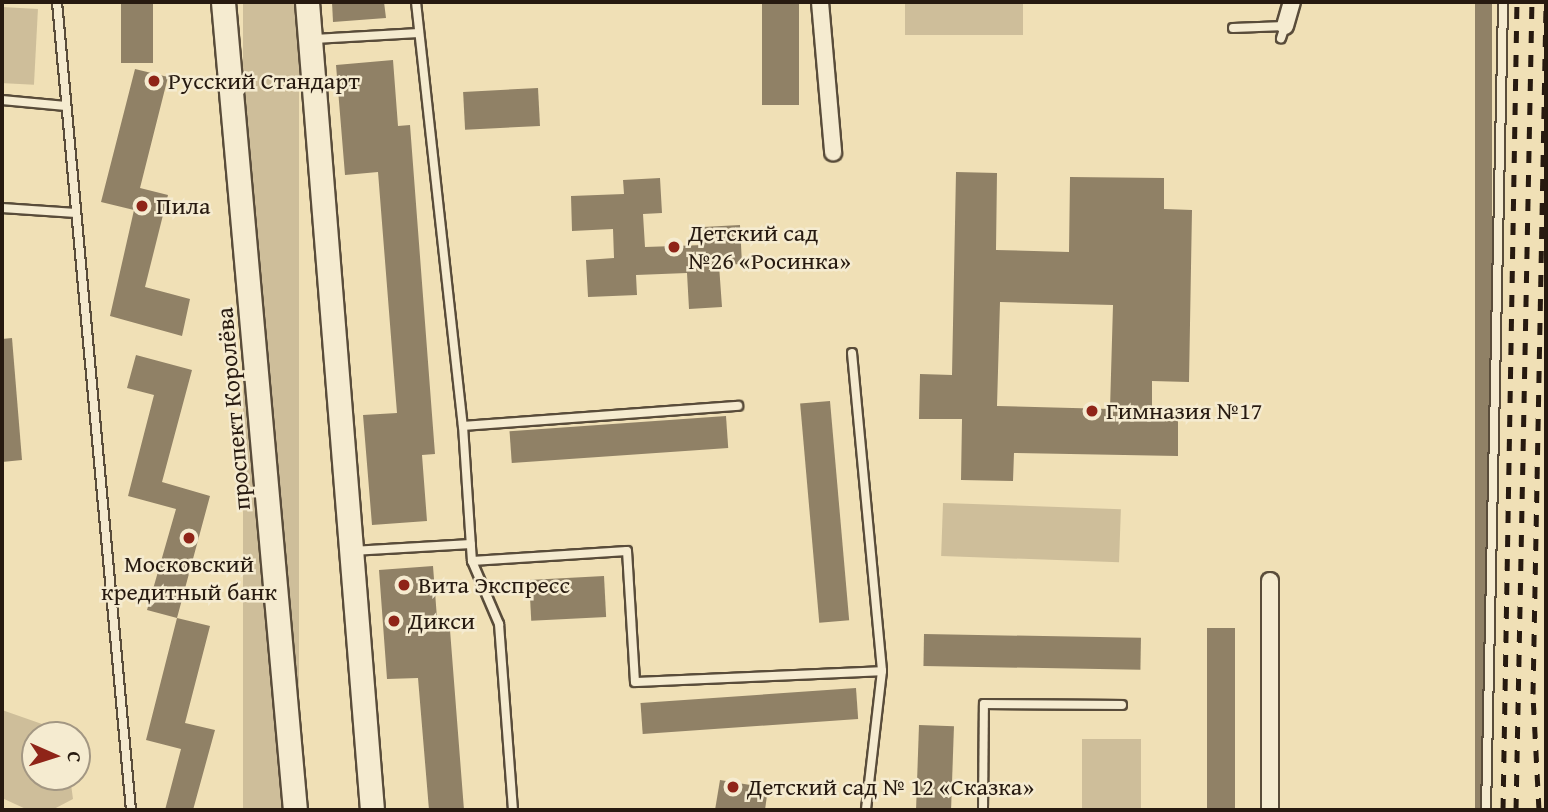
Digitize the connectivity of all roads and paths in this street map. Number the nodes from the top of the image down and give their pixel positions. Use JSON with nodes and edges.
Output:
{"nodes":[{"id":1,"x":57,"y":2,"type":"edge"},
{"id":2,"x":223,"y":2,"type":"edge"},
{"id":3,"x":307,"y":2,"type":"edge"},
{"id":4,"x":416,"y":2,"type":"edge"},
{"id":5,"x":820,"y":2,"type":"edge"},
{"id":6,"x":1292,"y":2,"type":"edge"},
{"id":7,"x":1503,"y":2,"type":"edge"},
{"id":8,"x":1233,"y":28,"type":"dead end"},
{"id":9,"x":1283,"y":32,"type":"joint"},
{"id":10,"x":419,"y":33,"type":"junction"},
{"id":11,"x":310,"y":40,"type":"junction"},
{"id":12,"x":2,"y":100,"type":"edge"},
{"id":13,"x":66,"y":106,"type":"junction"},
{"id":14,"x":833,"y":152,"type":"dead end"},
{"id":15,"x":2,"y":208,"type":"edge"},
{"id":16,"x":76,"y":213,"type":"junction"},
{"id":17,"x":852,"y":353,"type":"dead end"},
{"id":18,"x":738,"y":406,"type":"dead end"},
{"id":19,"x":463,"y":426,"type":"junction"},
{"id":20,"x":471,"y":544,"type":"junction"},
{"id":21,"x":351,"y":551,"type":"junction"},
{"id":22,"x":472,"y":561,"type":"junction"},
{"id":23,"x":1270,"y":581,"type":"dead end"},
{"id":24,"x":882,"y":671,"type":"junction"},
{"id":25,"x":1122,"y":705,"type":"dead end"},
{"id":26,"x":131,"y":810,"type":"edge"},
{"id":27,"x":295,"y":810,"type":"edge"},
{"id":28,"x":372,"y":810,"type":"edge"},
{"id":29,"x":513,"y":810,"type":"edge"},
{"id":30,"x":866,"y":810,"type":"edge"},
{"id":31,"x":983,"y":810,"type":"edge"},
{"id":32,"x":1270,"y":810,"type":"edge"},
{"id":33,"x":1486,"y":810,"type":"edge"}],
"edges":[{"from":1,"to":13,"type":"lane"},
{"from":2,"to":27,"type":"main road","name":"проспект Королёва"},
{"from":3,"to":11,"type":"main road"},
{"from":4,"to":10,"type":"lane"},
{"from":5,"to":14,"type":"street"},
{"from":6,"to":9,"type":"street"},
{"from":7,"to":33,"type":"lane"},
{"from":8,"to":9,"type":"lane"},
{"from":10,"to":11,"type":"lane"},
{"from":10,"to":19,"type":"lane"},
{"from":11,"to":21,"type":"main road"},
{"from":12,"to":13,"type":"lane"},
{"from":13,"to":16,"type":"lane"},
{"from":15,"to":16,"type":"lane"},
{"from":16,"to":26,"type":"lane"},
{"from":17,"to":24,"type":"lane"},
{"from":18,"to":19,"type":"lane"},
{"from":19,"to":20,"type":"lane"},
{"from":20,"to":21,"type":"lane"},
{"from":20,"to":22,"type":"lane"},
{"from":21,"to":28,"type":"main road"},
{"from":22,"to":24,"type":"lane"},
{"from":22,"to":29,"type":"lane"},
{"from":23,"to":32,"type":"street"},
{"from":24,"to":30,"type":"lane"},
{"from":25,"to":31,"type":"lane"}]}
